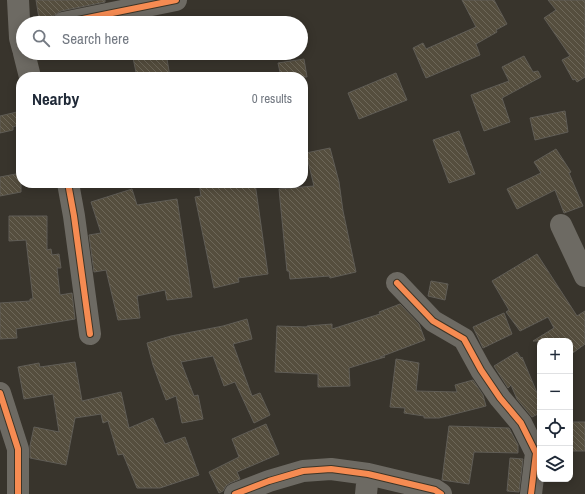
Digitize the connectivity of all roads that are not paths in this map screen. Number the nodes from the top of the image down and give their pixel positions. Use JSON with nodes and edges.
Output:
{"nodes":[{"id":1,"x":18,"y":0,"type":"edge"},
{"id":2,"x":176,"y":0,"type":"edge"},
{"id":3,"x":19,"y":16,"type":"edge"},
{"id":4,"x":97,"y":16,"type":"edge"},
{"id":5,"x":26,"y":60,"type":"edge"},
{"id":6,"x":29,"y":72,"type":"edge"},
{"id":7,"x":69,"y":188,"type":"edge"},
{"id":8,"x":561,"y":225,"type":"dead end"},
{"id":9,"x":585,"y":276,"type":"edge"},
{"id":10,"x":397,"y":283,"type":"dead end"},
{"id":11,"x":90,"y":334,"type":"dead end"},
{"id":12,"x":0,"y":393,"type":"edge"},
{"id":13,"x":367,"y":484,"type":"edge"},
{"id":14,"x":18,"y":494,"type":"edge"},
{"id":15,"x":235,"y":494,"type":"edge"},
{"id":16,"x":441,"y":494,"type":"edge"},
{"id":17,"x":531,"y":494,"type":"edge"}],
"edges":[{"from":1,"to":3,"type":"street"},
{"from":2,"to":4,"type":"street"},
{"from":5,"to":6,"type":"street"},
{"from":7,"to":11,"type":"street"},
{"from":8,"to":9,"type":"street"},
{"from":10,"to":17,"type":"street"},
{"from":12,"to":14,"type":"street"},
{"from":13,"to":15,"type":"street"},
{"from":13,"to":16,"type":"street"}]}
